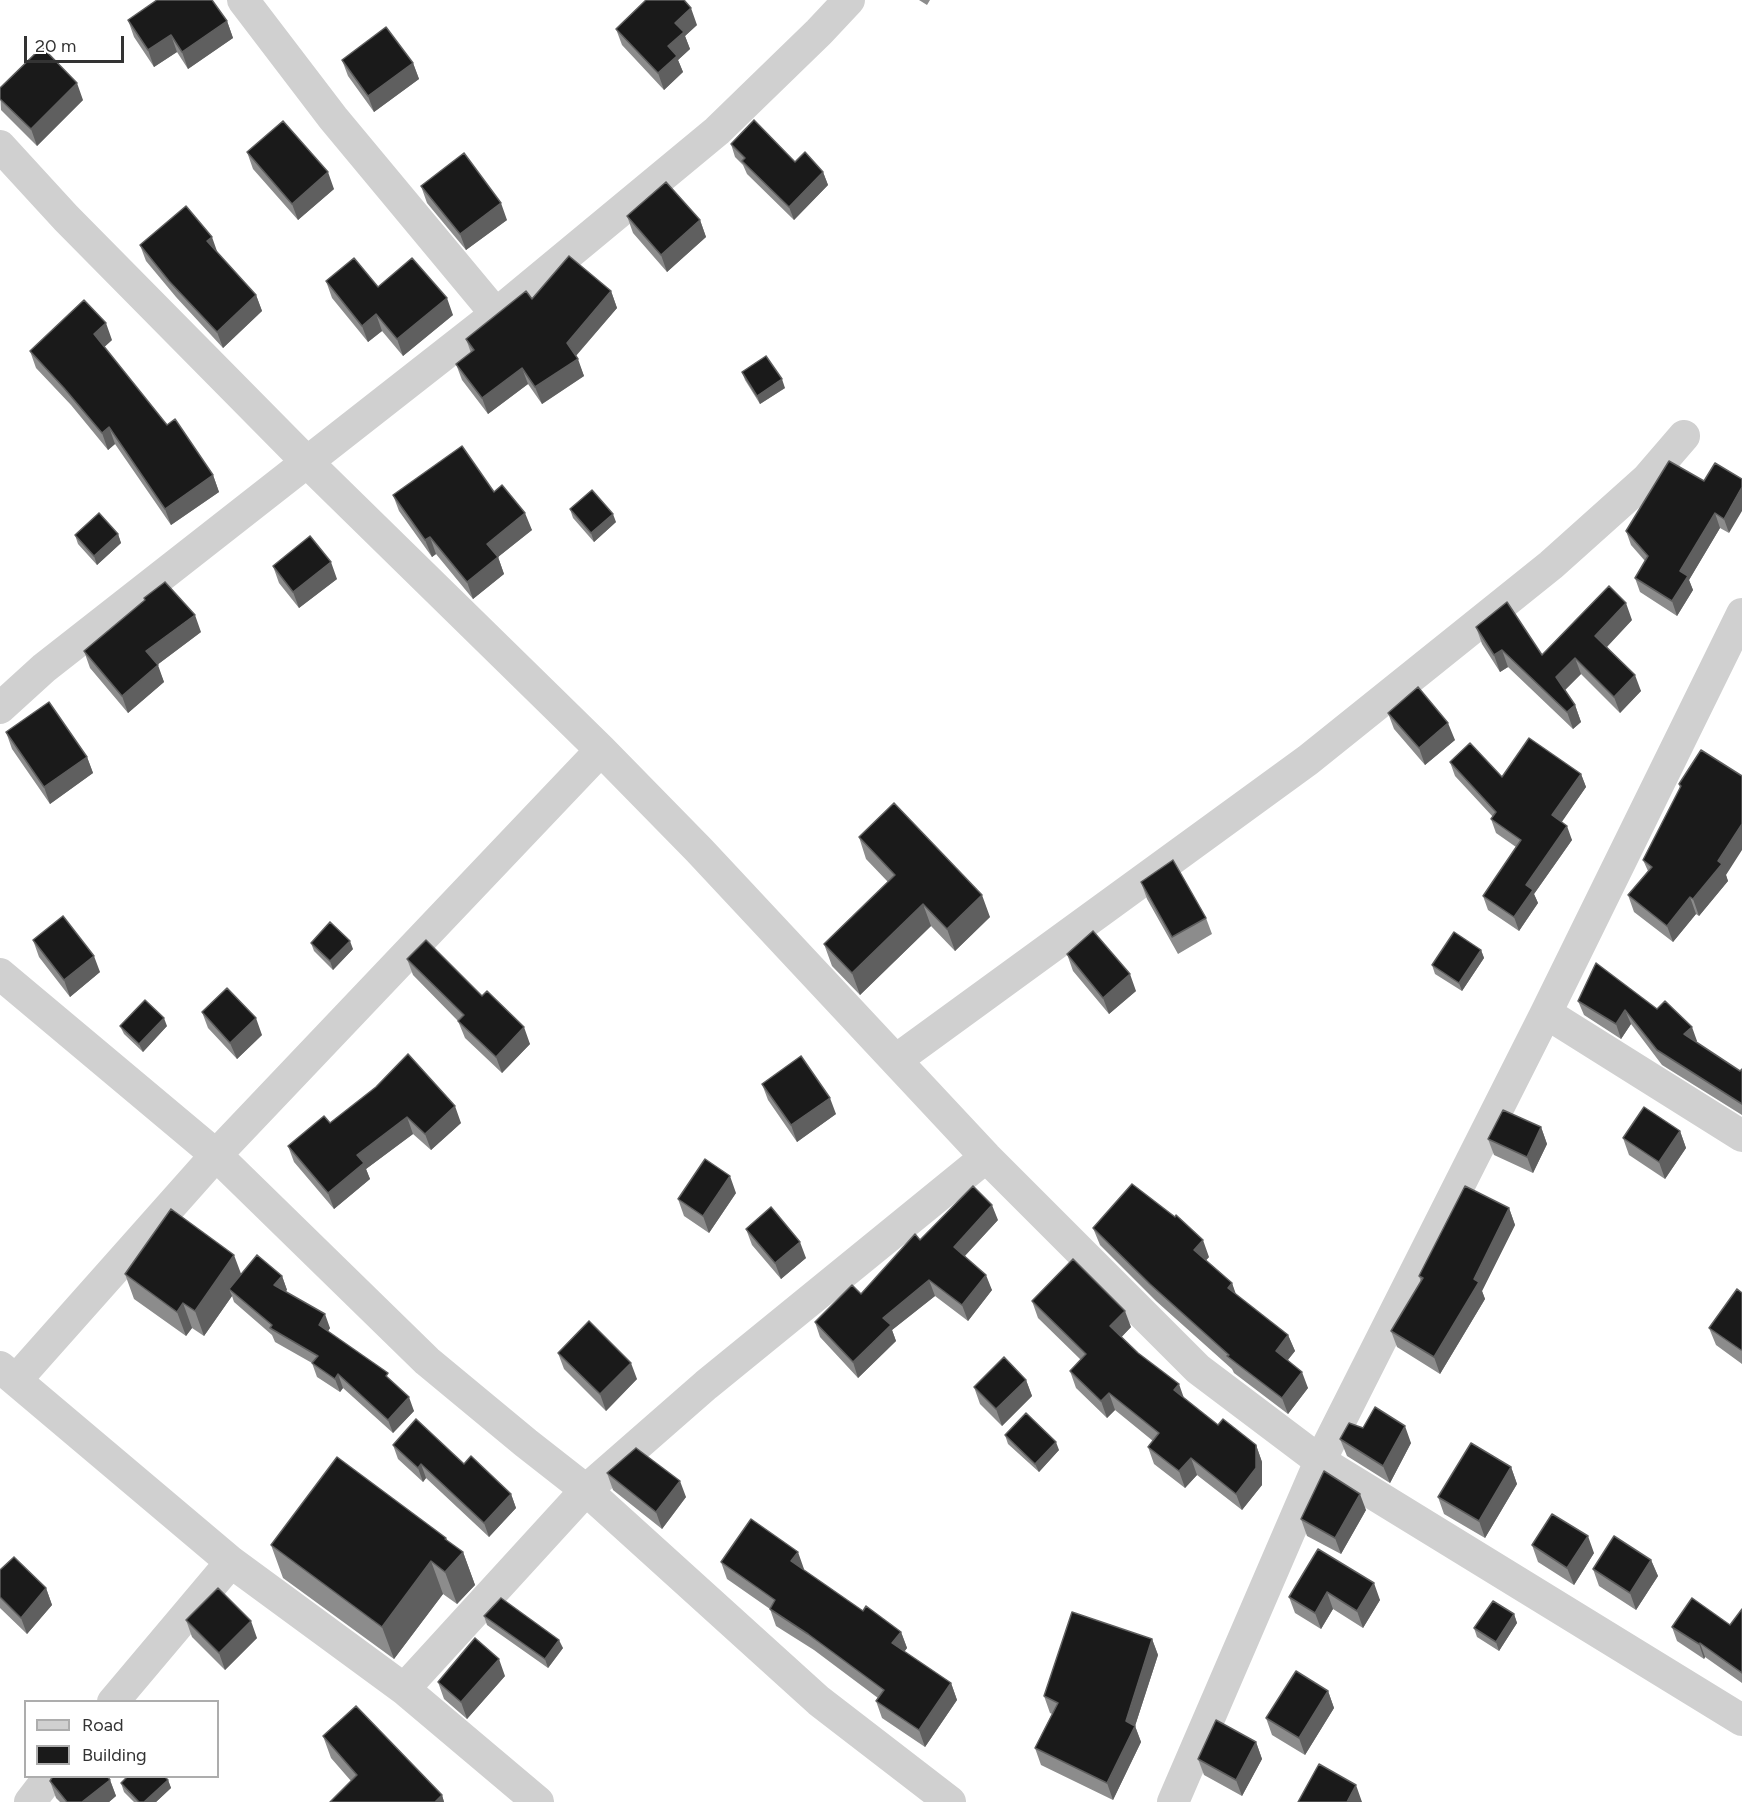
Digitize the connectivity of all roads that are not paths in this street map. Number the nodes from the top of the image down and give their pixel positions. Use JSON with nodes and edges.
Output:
{"nodes":[{"id":1,"x":243,"y":0,"type":"edge"},
{"id":2,"x":849,"y":0,"type":"edge"},
{"id":3,"x":0,"y":146,"type":"edge"},
{"id":4,"x":496,"y":314,"type":"junction"},
{"id":5,"x":1684,"y":436,"type":"dead end"},
{"id":6,"x":308,"y":463,"type":"junction"},
{"id":7,"x":1742,"y":614,"type":"edge"},
{"id":8,"x":0,"y":708,"type":"edge"},
{"id":9,"x":601,"y":750,"type":"junction"},
{"id":10,"x":0,"y":974,"type":"edge"},
{"id":11,"x":1546,"y":1013,"type":"junction"},
{"id":12,"x":896,"y":1060,"type":"junction"},
{"id":13,"x":1742,"y":1136,"type":"edge"},
{"id":14,"x":216,"y":1155,"type":"junction"},
{"id":15,"x":986,"y":1157,"type":"junction"},
{"id":16,"x":8,"y":1373,"type":"edge"},
{"id":17,"x":1320,"y":1461,"type":"junction"},
{"id":18,"x":586,"y":1490,"type":"junction"},
{"id":19,"x":231,"y":1562,"type":"junction"},
{"id":20,"x":404,"y":1689,"type":"junction"},
{"id":21,"x":114,"y":1700,"type":"edge"},
{"id":22,"x":1742,"y":1720,"type":"edge"},
{"id":23,"x":48,"y":1778,"type":"edge"},
{"id":24,"x":1186,"y":1796,"type":"edge"},
{"id":25,"x":30,"y":1802,"type":"edge"},
{"id":26,"x":538,"y":1802,"type":"edge"},
{"id":27,"x":950,"y":1802,"type":"edge"}],
"edges":[{"from":1,"to":4,"type":"street"},
{"from":2,"to":4,"type":"street"},
{"from":3,"to":6,"type":"street"},
{"from":4,"to":6,"type":"street"},
{"from":5,"to":12,"type":"street"},
{"from":6,"to":8,"type":"street"},
{"from":6,"to":9,"type":"street"},
{"from":7,"to":11,"type":"street"},
{"from":9,"to":12,"type":"street"},
{"from":9,"to":14,"type":"street"},
{"from":10,"to":14,"type":"street"},
{"from":11,"to":13,"type":"street"},
{"from":11,"to":17,"type":"street"},
{"from":12,"to":15,"type":"street"},
{"from":14,"to":16,"type":"street"},
{"from":14,"to":18,"type":"street"},
{"from":15,"to":17,"type":"street"},
{"from":15,"to":18,"type":"street"},
{"from":16,"to":19,"type":"street"},
{"from":17,"to":22,"type":"street"},
{"from":17,"to":24,"type":"street"},
{"from":18,"to":20,"type":"street"},
{"from":18,"to":27,"type":"street"},
{"from":19,"to":20,"type":"street"},
{"from":19,"to":21,"type":"street"},
{"from":20,"to":26,"type":"street"},
{"from":23,"to":25,"type":"street"}]}
